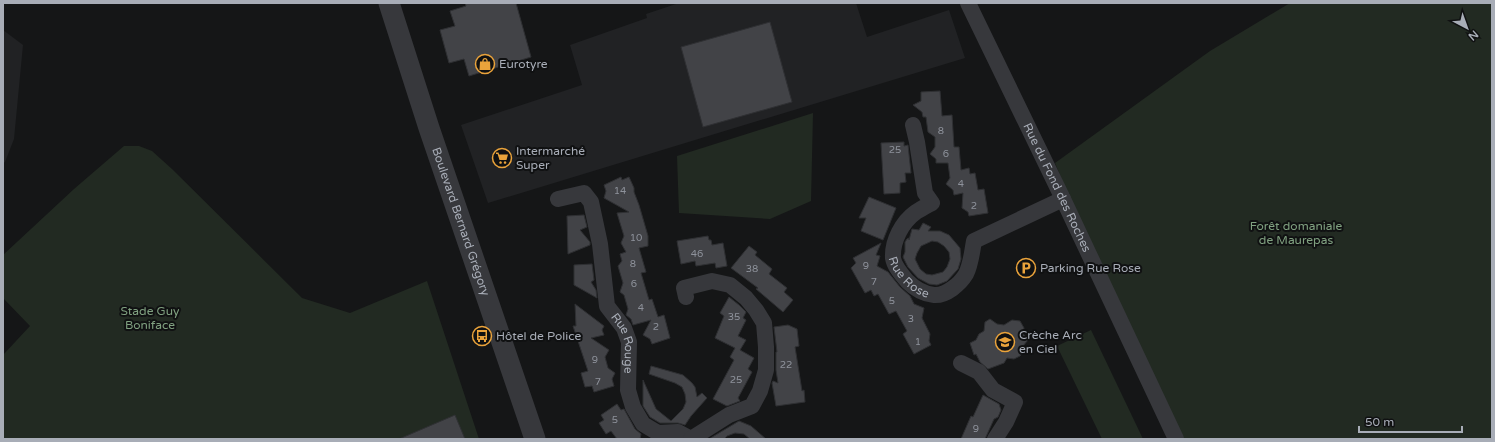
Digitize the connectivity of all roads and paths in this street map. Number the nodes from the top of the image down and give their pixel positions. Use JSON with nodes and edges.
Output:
{"nodes":[{"id":1,"x":389,"y":3,"type":"edge"},
{"id":2,"x":968,"y":3,"type":"edge"},
{"id":3,"x":913,"y":125,"type":"dead end"},
{"id":4,"x":558,"y":199,"type":"dead end"},
{"id":5,"x":1063,"y":199,"type":"junction"},
{"id":6,"x":686,"y":297,"type":"dead end"},
{"id":7,"x":961,"y":362,"type":"dead end"},
{"id":8,"x":535,"y":439,"type":"edge"},
{"id":9,"x":691,"y":439,"type":"edge"},
{"id":10,"x":995,"y":439,"type":"edge"},
{"id":11,"x":1176,"y":439,"type":"edge"}],
"edges":[{"from":1,"to":8,"type":"street","name":"Boulevard Bernard Grégory"},
{"from":2,"to":5,"type":"street","name":"Rue du Fond des Roches"},
{"from":3,"to":5,"type":"street","name":"Rue Rose"},
{"from":4,"to":9,"type":"street","name":"Rue Rouge"},
{"from":5,"to":11,"type":"street","name":"Rue du Fond des Roches"},
{"from":6,"to":9,"type":"street","name":"Rue Rouge"},
{"from":7,"to":10,"type":"street"}]}
